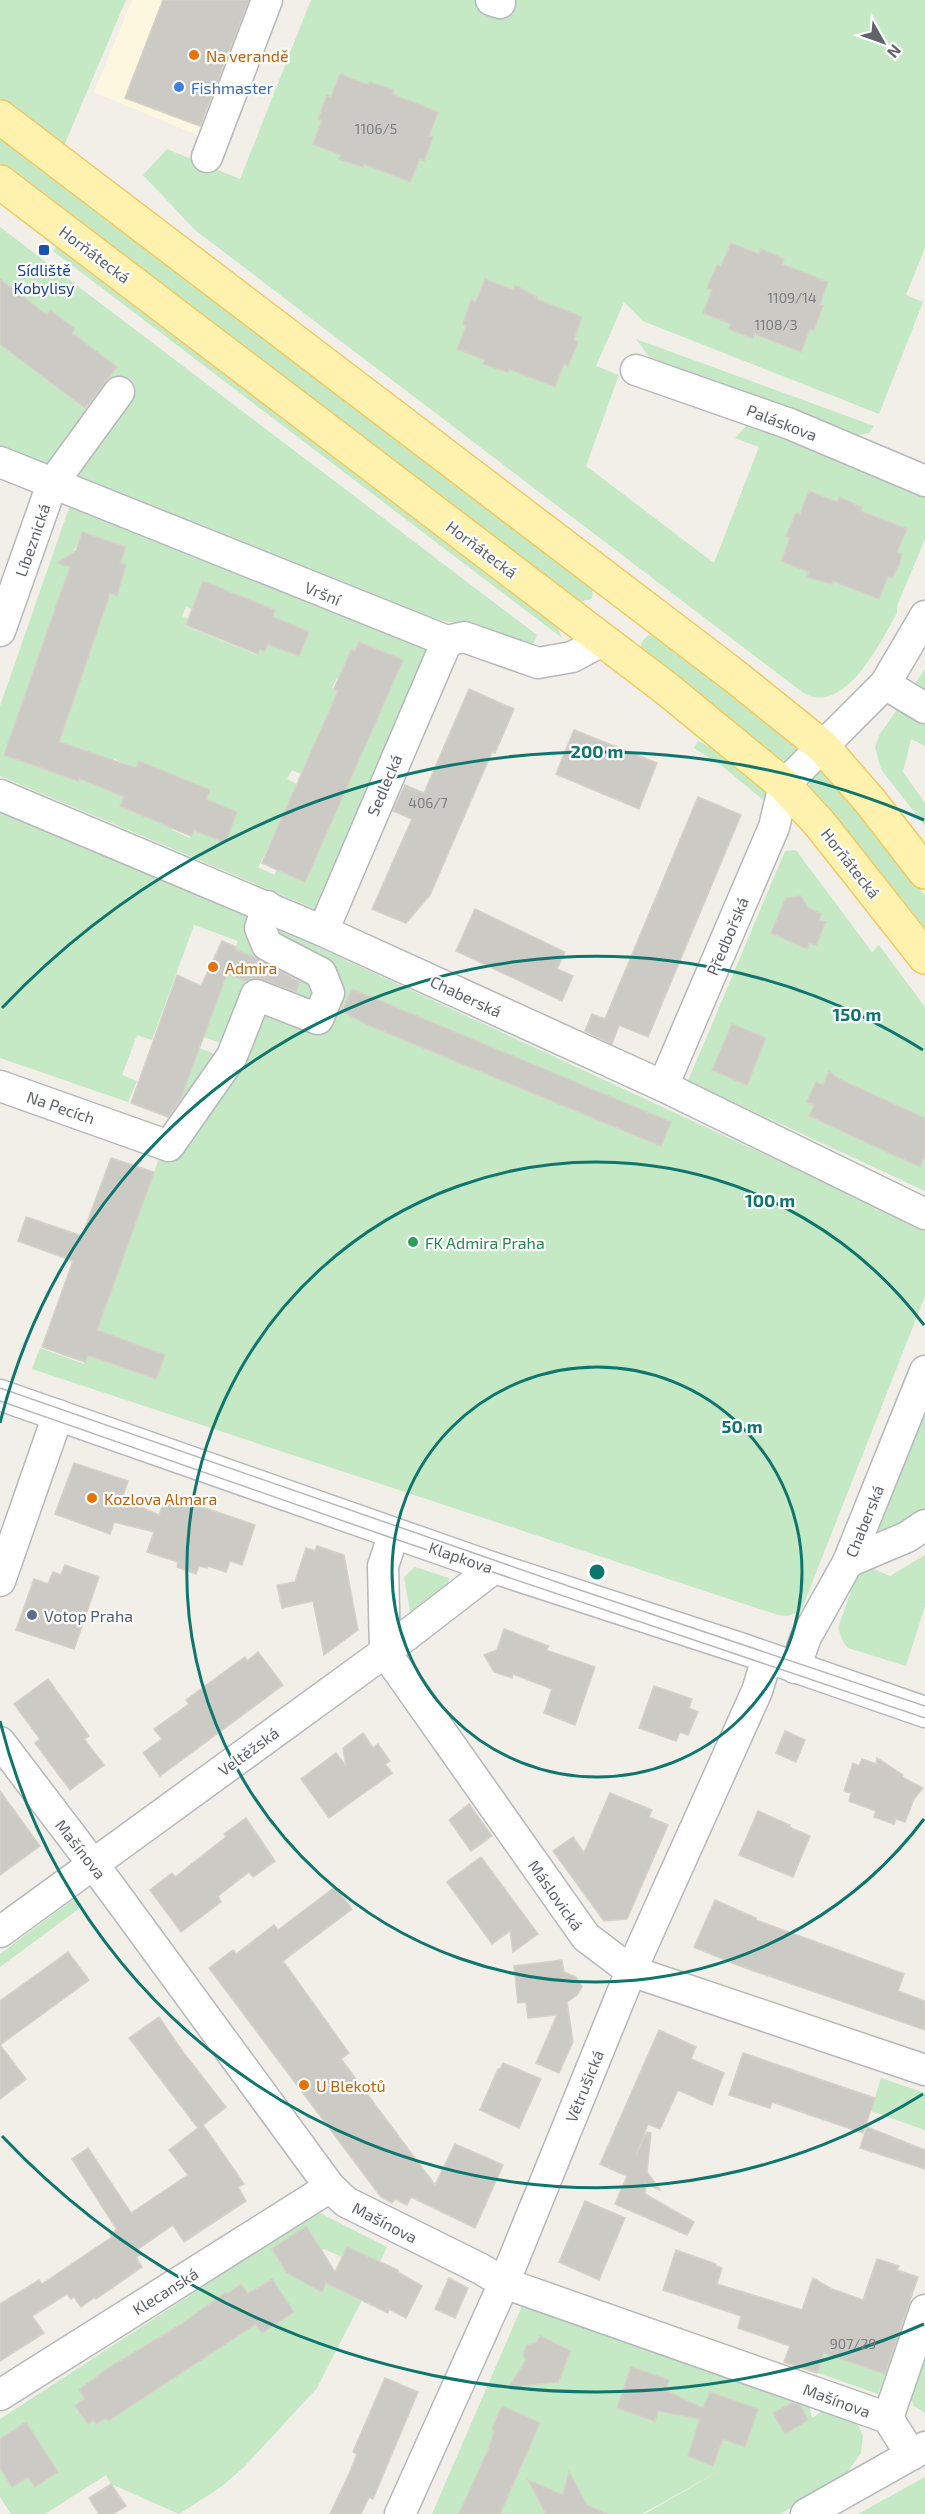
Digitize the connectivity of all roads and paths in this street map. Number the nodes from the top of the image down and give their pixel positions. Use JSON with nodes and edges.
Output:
{"nodes":[{"id":1,"x":267,"y":0,"type":"edge"},
{"id":2,"x":0,"y":117,"type":"edge"},
{"id":3,"x":207,"y":157,"type":"dead end"},
{"id":4,"x":0,"y":182,"type":"edge"},
{"id":5,"x":636,"y":370,"type":"dead end"},
{"id":6,"x":120,"y":392,"type":"dead end"},
{"id":7,"x":0,"y":462,"type":"edge"},
{"id":8,"x":925,"y":481,"type":"edge"},
{"id":9,"x":52,"y":484,"type":"junction"},
{"id":10,"x":633,"y":600,"type":"junction"},
{"id":11,"x":925,"y":616,"type":"edge"},
{"id":12,"x":0,"y":631,"type":"edge"},
{"id":13,"x":447,"y":640,"type":"junction"},
{"id":14,"x":602,"y":641,"type":"junction"},
{"id":15,"x":885,"y":684,"type":"junction"},
{"id":16,"x":925,"y":708,"type":"edge"},
{"id":17,"x":823,"y":747,"type":"junction"},
{"id":18,"x":784,"y":785,"type":"junction"},
{"id":19,"x":0,"y":795,"type":"edge"},
{"id":20,"x":925,"y":872,"type":"edge"},
{"id":21,"x":267,"y":906,"type":"junction"},
{"id":22,"x":323,"y":931,"type":"junction"},
{"id":23,"x":925,"y":957,"type":"edge"},
{"id":24,"x":0,"y":1086,"type":"edge"},
{"id":25,"x":663,"y":1086,"type":"junction"},
{"id":26,"x":925,"y":1214,"type":"edge"},
{"id":27,"x":925,"y":1371,"type":"edge"},
{"id":28,"x":0,"y":1395,"type":"edge"},
{"id":29,"x":58,"y":1415,"type":"junction"},
{"id":30,"x":925,"y":1525,"type":"edge"},
{"id":31,"x":394,"y":1533,"type":"junction"},
{"id":32,"x":848,"y":1562,"type":"junction"},
{"id":33,"x":494,"y":1568,"type":"junction"},
{"id":34,"x":0,"y":1581,"type":"edge"},
{"id":35,"x":385,"y":1652,"type":"junction"},
{"id":36,"x":767,"y":1658,"type":"junction"},
{"id":37,"x":795,"y":1668,"type":"junction"},
{"id":38,"x":925,"y":1712,"type":"edge"},
{"id":39,"x":0,"y":1742,"type":"edge"},
{"id":40,"x":93,"y":1864,"type":"junction"},
{"id":41,"x":0,"y":1932,"type":"edge"},
{"id":42,"x":631,"y":1971,"type":"junction"},
{"id":43,"x":925,"y":2070,"type":"edge"},
{"id":44,"x":330,"y":2187,"type":"junction"},
{"id":45,"x":504,"y":2283,"type":"junction"},
{"id":46,"x":925,"y":2310,"type":"edge"},
{"id":47,"x":0,"y":2395,"type":"edge"},
{"id":48,"x":888,"y":2418,"type":"junction"},
{"id":49,"x":918,"y":2451,"type":"edge"},
{"id":50,"x":400,"y":2514,"type":"edge"},
{"id":51,"x":806,"y":2514,"type":"edge"}],
"edges":[{"from":1,"to":3,"type":"street"},
{"from":2,"to":10,"type":"main road"},
{"from":4,"to":14,"type":"main road","name":"Horňátecká"},
{"from":5,"to":8,"type":"street","name":"Paláskova"},
{"from":6,"to":9,"type":"street","name":"Líbeznická"},
{"from":7,"to":9,"type":"street","name":"Vršní"},
{"from":9,"to":12,"type":"street","name":"Líbeznická"},
{"from":9,"to":13,"type":"street","name":"Vršní"},
{"from":10,"to":14,"type":"main road","name":"Vršní"},
{"from":10,"to":17,"type":"main road"},
{"from":11,"to":15,"type":"street"},
{"from":13,"to":14,"type":"street","name":"Vršní"},
{"from":13,"to":22,"type":"street","name":"Sedlecká"},
{"from":14,"to":18,"type":"main road","name":"Horňátecká"},
{"from":15,"to":16,"type":"street"},
{"from":15,"to":17,"type":"street"},
{"from":17,"to":18,"type":"street"},
{"from":17,"to":20,"type":"main road"},
{"from":18,"to":23,"type":"main road","name":"Horňátecká"},
{"from":18,"to":25,"type":"street","name":"Předbořská"},
{"from":19,"to":21,"type":"street","name":"Chaberská"},
{"from":21,"to":22,"type":"street","name":"Chaberská"},
{"from":21,"to":24,"type":"street","name":"Na Pecích"},
{"from":22,"to":25,"type":"street","name":"Chaberská"},
{"from":25,"to":26,"type":"street","name":"Chaberská"},
{"from":27,"to":32,"type":"street","name":"Chaberská"},
{"from":28,"to":29,"type":"street","name":"Klapkova"},
{"from":29,"to":31,"type":"street","name":"Klapkova"},
{"from":29,"to":34,"type":"street"},
{"from":30,"to":32,"type":"street"},
{"from":31,"to":33,"type":"street","name":"Klapkova"},
{"from":31,"to":35,"type":"street"},
{"from":32,"to":37,"type":"street","name":"Chaberská"},
{"from":33,"to":35,"type":"street","name":"Veltěžská"},
{"from":33,"to":36,"type":"street","name":"Klapkova"},
{"from":35,"to":40,"type":"street","name":"Veltěžská"},
{"from":35,"to":42,"type":"street","name":"Máslovická"},
{"from":36,"to":37,"type":"street","name":"Klapkova"},
{"from":36,"to":42,"type":"street","name":"Větrušická"},
{"from":37,"to":38,"type":"street","name":"Klapkova"},
{"from":39,"to":40,"type":"street","name":"Mašínova"},
{"from":40,"to":41,"type":"street","name":"Veltěžská"},
{"from":40,"to":44,"type":"street","name":"Mašínova"},
{"from":42,"to":43,"type":"street","name":"Máslovická"},
{"from":42,"to":45,"type":"street","name":"Větrušická"},
{"from":44,"to":45,"type":"street","name":"Mašínova"},
{"from":44,"to":47,"type":"street","name":"Klecanská"},
{"from":45,"to":48,"type":"street","name":"Mašínova"},
{"from":45,"to":50,"type":"street","name":"Větrušická"},
{"from":46,"to":48,"type":"street"},
{"from":48,"to":49,"type":"street","name":"Mašínova"},
{"from":49,"to":51,"type":"street"}]}
